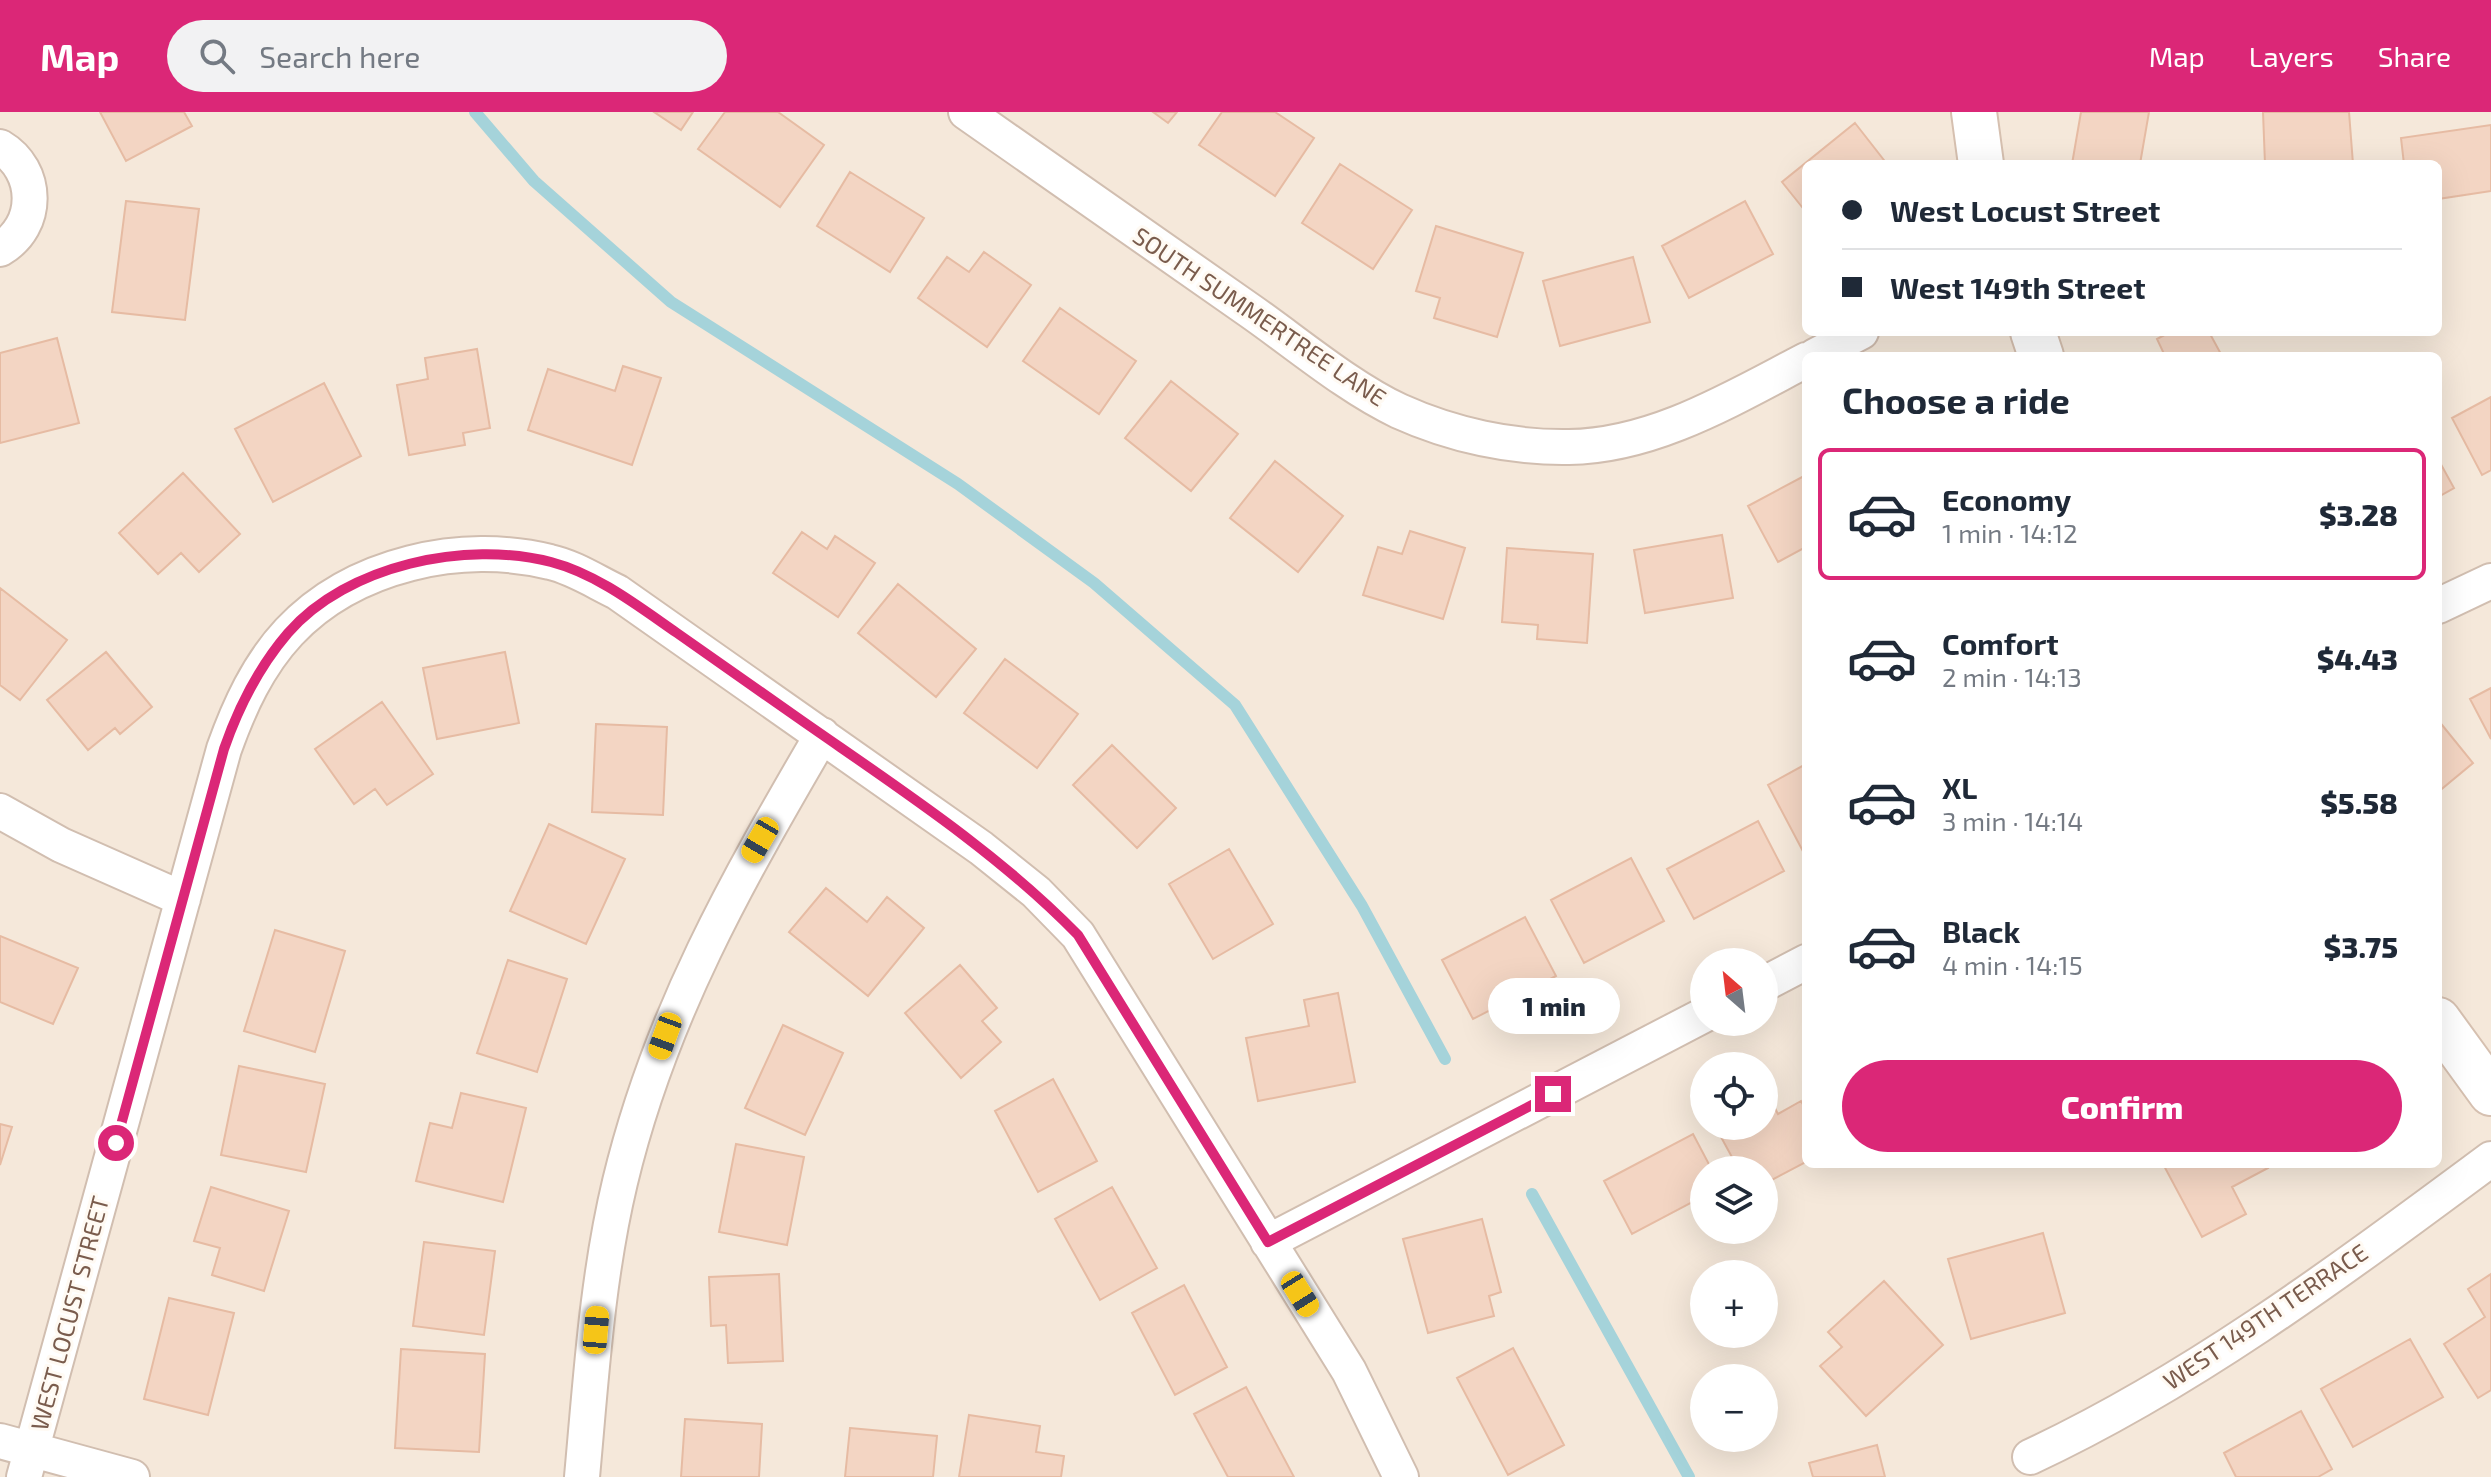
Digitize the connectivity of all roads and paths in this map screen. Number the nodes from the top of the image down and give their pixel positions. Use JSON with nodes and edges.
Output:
{"nodes":[{"id":1,"x":966,"y":112,"type":"edge"},
{"id":2,"x":1974,"y":112,"type":"edge"},
{"id":3,"x":0,"y":147,"type":"edge"},
{"id":4,"x":1980,"y":160,"type":"edge"},
{"id":5,"x":0,"y":249,"type":"edge"},
{"id":6,"x":1853,"y":336,"type":"edge"},
{"id":7,"x":1823,"y":352,"type":"edge"},
{"id":8,"x":1802,"y":362,"type":"edge"},
{"id":9,"x":2491,"y":581,"type":"edge"},
{"id":10,"x":2442,"y":604,"type":"edge"},
{"id":11,"x":822,"y":735,"type":"junction"},
{"id":12,"x":0,"y":811,"type":"edge"},
{"id":13,"x":183,"y":899,"type":"junction"},
{"id":14,"x":1802,"y":964,"type":"edge"},
{"id":15,"x":1778,"y":977,"type":"edge"},
{"id":16,"x":1690,"y":1022,"type":"edge"},
{"id":17,"x":2442,"y":1026,"type":"edge"},
{"id":18,"x":2491,"y":1093,"type":"edge"},
{"id":19,"x":2491,"y":1159,"type":"edge"},
{"id":20,"x":1268,"y":1242,"type":"junction"},
{"id":21,"x":19,"y":1456,"type":"edge"},
{"id":22,"x":2030,"y":1457,"type":"dead end"},
{"id":23,"x":132,"y":1477,"type":"edge"},
{"id":24,"x":582,"y":1477,"type":"edge"},
{"id":25,"x":1401,"y":1477,"type":"edge"}],
"edges":[{"from":1,"to":8,"type":"street","name":"SOUTH SUMMERTREE LANE"},
{"from":2,"to":4,"type":"street"},
{"from":3,"to":5,"type":"street"},
{"from":6,"to":7,"type":"street"},
{"from":9,"to":10,"type":"street"},
{"from":11,"to":13,"type":"street","name":"WEST LOCUST STREET"},
{"from":11,"to":20,"type":"street","name":"WEST LOCUST STREET"},
{"from":11,"to":24,"type":"street"},
{"from":12,"to":13,"type":"street"},
{"from":13,"to":21,"type":"street","name":"WEST LOCUST STREET"},
{"from":14,"to":15,"type":"street"},
{"from":16,"to":20,"type":"street"},
{"from":17,"to":18,"type":"street"},
{"from":19,"to":22,"type":"street","name":"WEST 149TH TERRACE"},
{"from":20,"to":25,"type":"street","name":"WEST LOCUST STREET"},
{"from":21,"to":23,"type":"street"}]}
